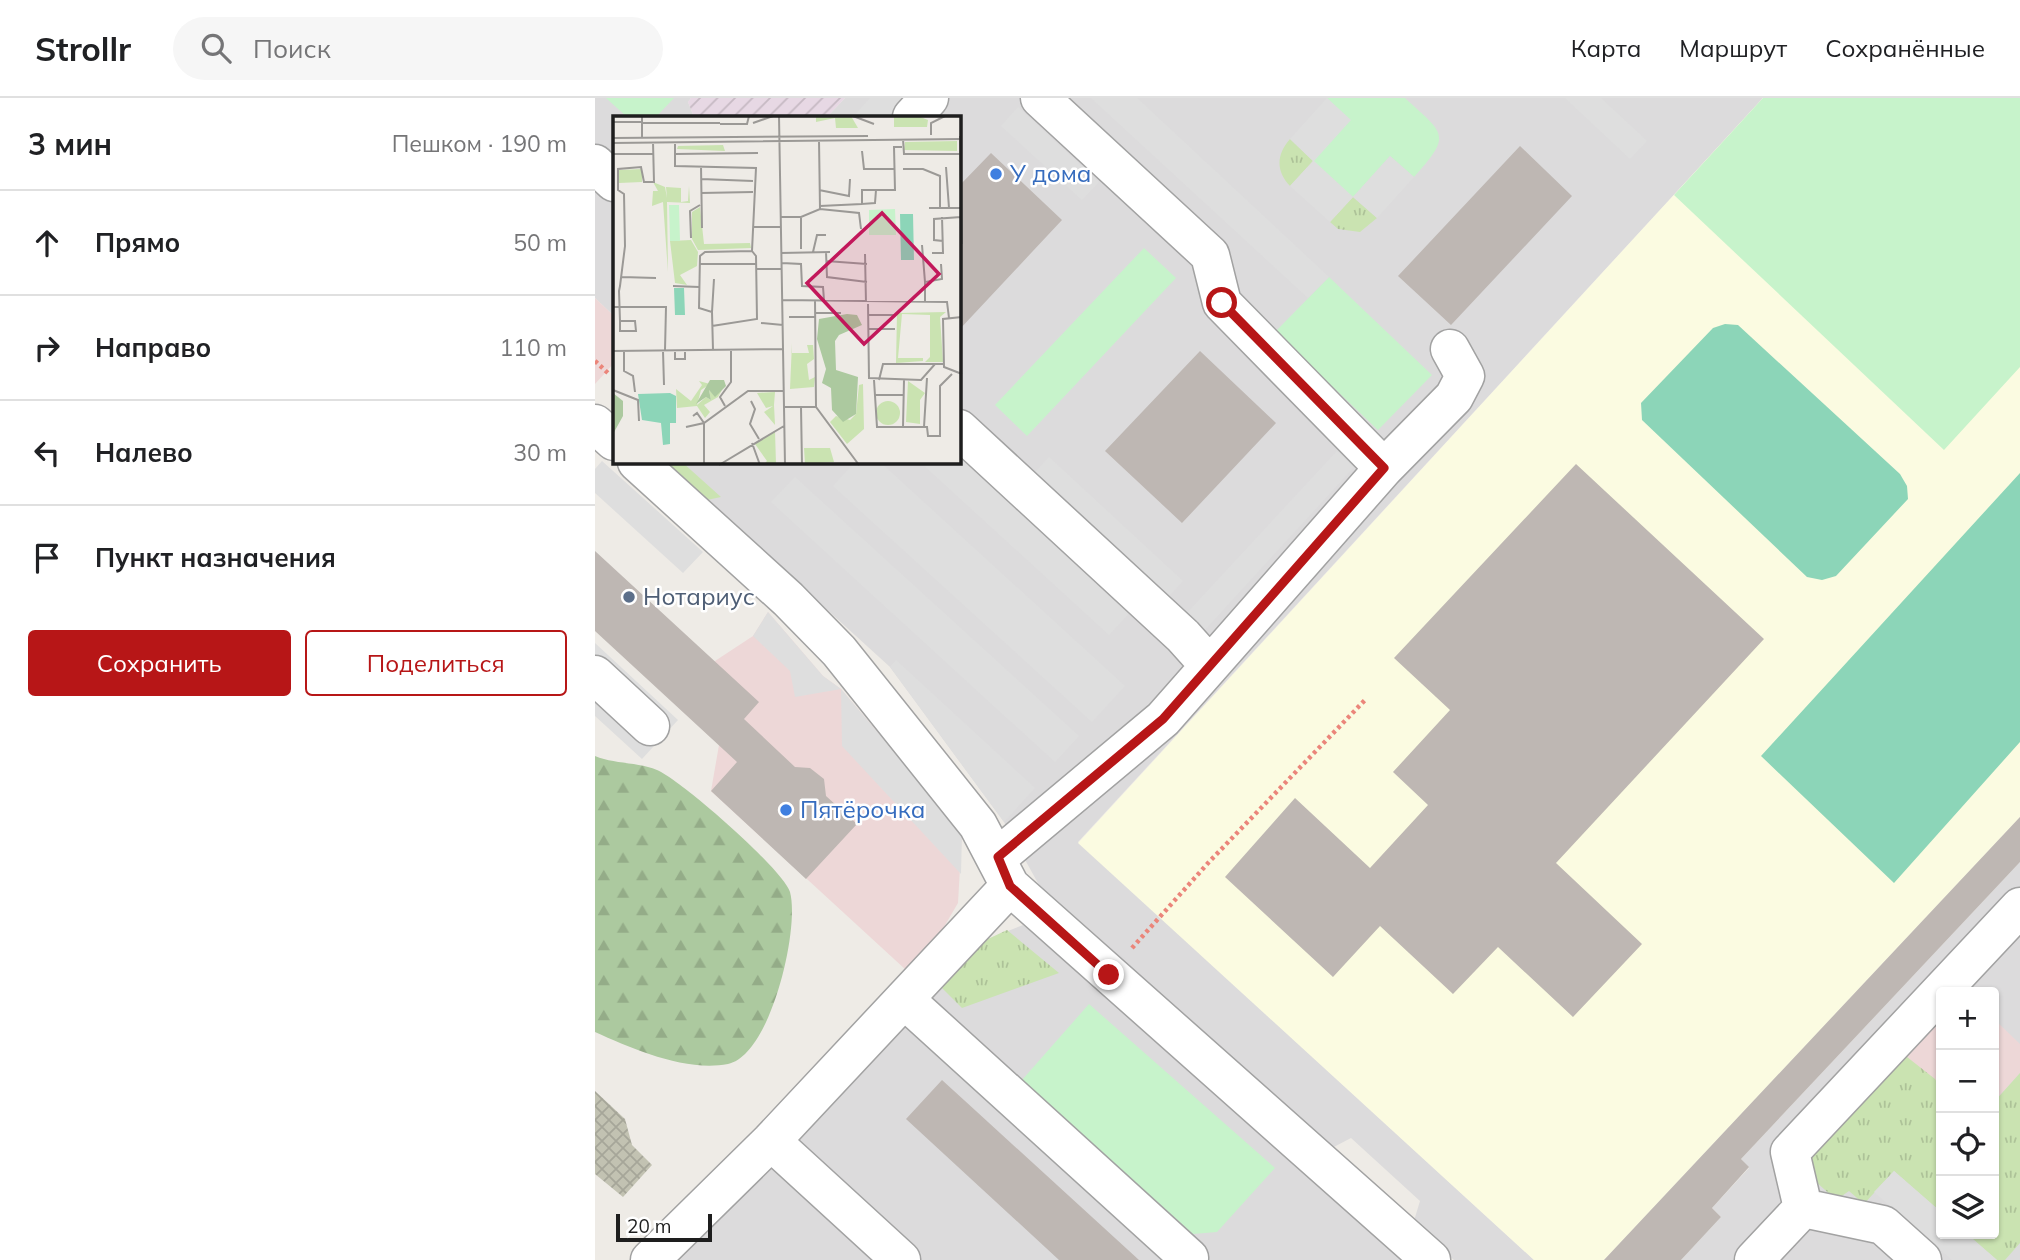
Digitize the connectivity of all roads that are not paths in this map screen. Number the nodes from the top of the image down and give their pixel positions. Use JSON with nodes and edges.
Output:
{"nodes":[{"id":1,"x":929,"y":98,"type":"edge"},
{"id":2,"x":1040,"y":98,"type":"edge"},
{"id":3,"x":913,"y":116,"type":"edge"},
{"id":4,"x":595,"y":164,"type":"edge"},
{"id":5,"x":613,"y":181,"type":"edge"},
{"id":6,"x":1450,"y":349,"type":"dead end"},
{"id":7,"x":961,"y":431,"type":"edge"},
{"id":8,"x":639,"y":464,"type":"edge"},
{"id":9,"x":1384,"y":468,"type":"junction"},
{"id":10,"x":1209,"y":664,"type":"junction"},
{"id":11,"x":595,"y":675,"type":"edge"},
{"id":12,"x":650,"y":726,"type":"dead end"},
{"id":13,"x":1004,"y":871,"type":"junction"},
{"id":14,"x":2020,"y":907,"type":"edge"},
{"id":15,"x":904,"y":999,"type":"junction"},
{"id":16,"x":771,"y":1141,"type":"junction"},
{"id":17,"x":1803,"y":1208,"type":"junction"},
{"id":18,"x":1189,"y":1258,"type":"dead end"},
{"id":19,"x":650,"y":1260,"type":"edge"},
{"id":20,"x":901,"y":1260,"type":"edge"},
{"id":21,"x":1431,"y":1260,"type":"edge"},
{"id":22,"x":1754,"y":1260,"type":"edge"},
{"id":23,"x":1922,"y":1260,"type":"edge"}],
"edges":[{"from":1,"to":3,"type":"lane"},
{"from":2,"to":9,"type":"lane"},
{"from":4,"to":5,"type":"lane"},
{"from":6,"to":9,"type":"lane"},
{"from":7,"to":10,"type":"lane"},
{"from":8,"to":13,"type":"lane"},
{"from":9,"to":10,"type":"lane"},
{"from":10,"to":13,"type":"lane"},
{"from":11,"to":12,"type":"lane"},
{"from":13,"to":15,"type":"lane"},
{"from":13,"to":21,"type":"lane"},
{"from":14,"to":17,"type":"lane"},
{"from":15,"to":16,"type":"lane"},
{"from":15,"to":18,"type":"lane"},
{"from":16,"to":19,"type":"lane"},
{"from":16,"to":20,"type":"lane"},
{"from":17,"to":22,"type":"lane"},
{"from":17,"to":23,"type":"lane"}]}
